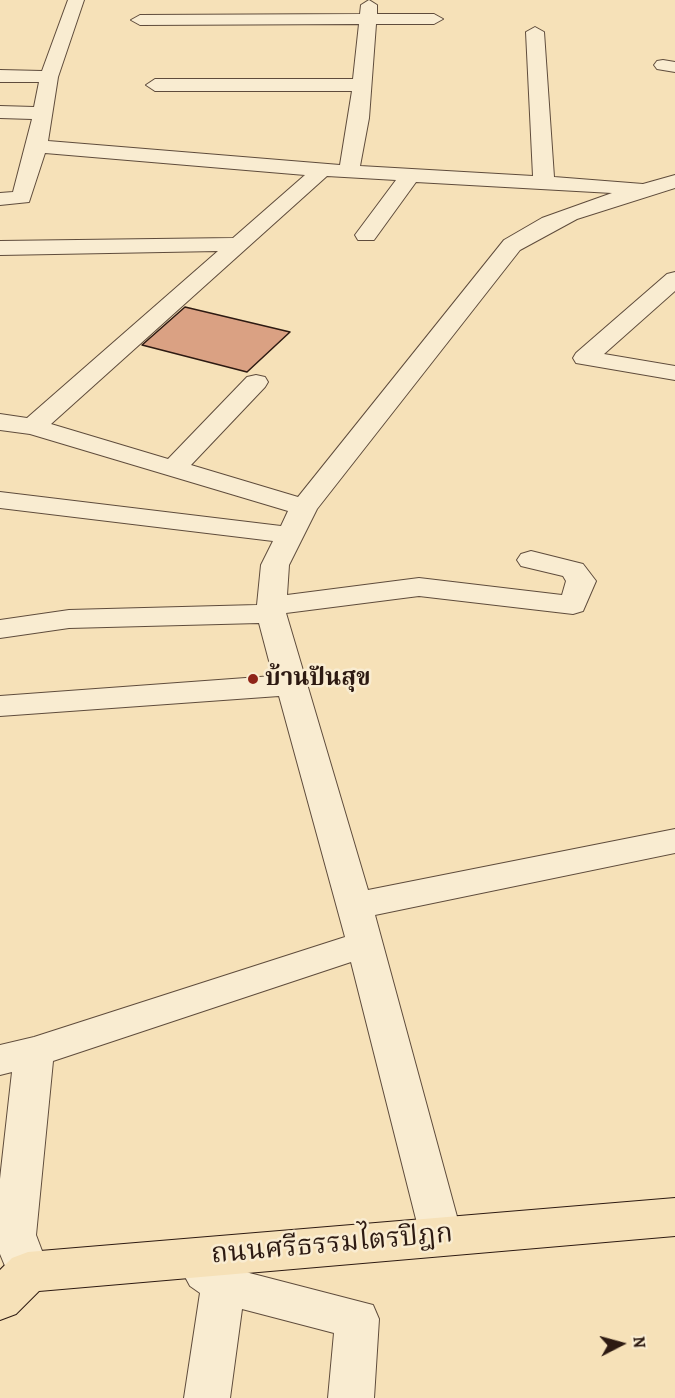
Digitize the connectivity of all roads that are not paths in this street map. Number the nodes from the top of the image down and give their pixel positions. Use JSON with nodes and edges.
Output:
{"nodes":[{"id":1,"x":76,"y":0,"type":"edge"},
{"id":2,"x":368,"y":13,"type":"junction"},
{"id":3,"x":434,"y":19,"type":"dead end"},
{"id":4,"x":140,"y":20,"type":"dead end"},
{"id":5,"x":535,"y":32,"type":"dead end"},
{"id":6,"x":0,"y":76,"type":"edge"},
{"id":7,"x":49,"y":77,"type":"junction"},
{"id":8,"x":155,"y":85,"type":"dead end"},
{"id":9,"x":361,"y":85,"type":"junction"},
{"id":10,"x":0,"y":112,"type":"edge"},
{"id":11,"x":42,"y":113,"type":"junction"},
{"id":12,"x":37,"y":146,"type":"junction"},
{"id":13,"x":322,"y":170,"type":"junction"},
{"id":14,"x":349,"y":171,"type":"junction"},
{"id":15,"x":410,"y":175,"type":"junction"},
{"id":16,"x":544,"y":181,"type":"junction"},
{"id":17,"x":666,"y":187,"type":"edge"},
{"id":18,"x":0,"y":199,"type":"edge"},
{"id":19,"x":366,"y":235,"type":"dead end"},
{"id":20,"x":239,"y":244,"type":"junction"},
{"id":21,"x":0,"y":248,"type":"edge"},
{"id":22,"x":675,"y":279,"type":"edge"},
{"id":23,"x":675,"y":373,"type":"edge"},
{"id":24,"x":256,"y":382,"type":"dead end"},
{"id":25,"x":0,"y":422,"type":"edge"},
{"id":26,"x":33,"y":427,"type":"junction"},
{"id":27,"x":174,"y":468,"type":"junction"},
{"id":28,"x":0,"y":500,"type":"edge"},
{"id":29,"x":304,"y":507,"type":"junction"},
{"id":30,"x":289,"y":535,"type":"junction"},
{"id":31,"x":531,"y":560,"type":"dead end"},
{"id":32,"x":272,"y":610,"type":"junction"},
{"id":33,"x":0,"y":629,"type":"edge"},
{"id":34,"x":290,"y":685,"type":"junction"},
{"id":35,"x":0,"y":706,"type":"edge"},
{"id":36,"x":675,"y":841,"type":"edge"},
{"id":37,"x":355,"y":906,"type":"junction"},
{"id":38,"x":365,"y":944,"type":"junction"},
{"id":39,"x":17,"y":1056,"type":"edge"},
{"id":40,"x":675,"y":1217,"type":"edge"},
{"id":41,"x":441,"y":1235,"type":"junction"},
{"id":42,"x":182,"y":1258,"type":"junction"},
{"id":43,"x":223,"y":1285,"type":"junction"},
{"id":44,"x":14,"y":1286,"type":"edge"},
{"id":45,"x":207,"y":1398,"type":"edge"},
{"id":46,"x":351,"y":1398,"type":"edge"}],
"edges":[{"from":1,"to":7,"type":"street"},
{"from":2,"to":3,"type":"street"},
{"from":2,"to":4,"type":"street"},
{"from":2,"to":9,"type":"street"},
{"from":5,"to":16,"type":"street"},
{"from":6,"to":7,"type":"street"},
{"from":7,"to":11,"type":"street"},
{"from":8,"to":9,"type":"street"},
{"from":9,"to":14,"type":"street"},
{"from":10,"to":11,"type":"street"},
{"from":11,"to":12,"type":"street"},
{"from":12,"to":13,"type":"street"},
{"from":12,"to":18,"type":"street"},
{"from":13,"to":14,"type":"street"},
{"from":13,"to":20,"type":"street"},
{"from":14,"to":15,"type":"street"},
{"from":15,"to":16,"type":"street"},
{"from":15,"to":19,"type":"street"},
{"from":16,"to":17,"type":"street"},
{"from":17,"to":29,"type":"street"},
{"from":20,"to":21,"type":"street"},
{"from":20,"to":26,"type":"street"},
{"from":22,"to":23,"type":"street"},
{"from":24,"to":27,"type":"street"},
{"from":25,"to":26,"type":"street"},
{"from":26,"to":27,"type":"street"},
{"from":27,"to":29,"type":"street"},
{"from":28,"to":30,"type":"street"},
{"from":29,"to":30,"type":"street"},
{"from":30,"to":32,"type":"street"},
{"from":31,"to":32,"type":"street"},
{"from":32,"to":33,"type":"street"},
{"from":32,"to":34,"type":"street"},
{"from":34,"to":35,"type":"street"},
{"from":34,"to":37,"type":"street"},
{"from":36,"to":37,"type":"street"},
{"from":37,"to":38,"type":"street"},
{"from":38,"to":39,"type":"street"},
{"from":38,"to":41,"type":"street"},
{"from":39,"to":44,"type":"street"},
{"from":40,"to":41,"type":"main road","name":"ถนนศรีธรรมไตรปิฎก"},
{"from":41,"to":42,"type":"main road","name":"ถนนศรีธรรมไตรปิฎก"},
{"from":42,"to":43,"type":"street"},
{"from":42,"to":44,"type":"main road","name":"ถนนศรีธรรมไตรปิฎก"},
{"from":43,"to":45,"type":"street"},
{"from":43,"to":46,"type":"street"}]}
